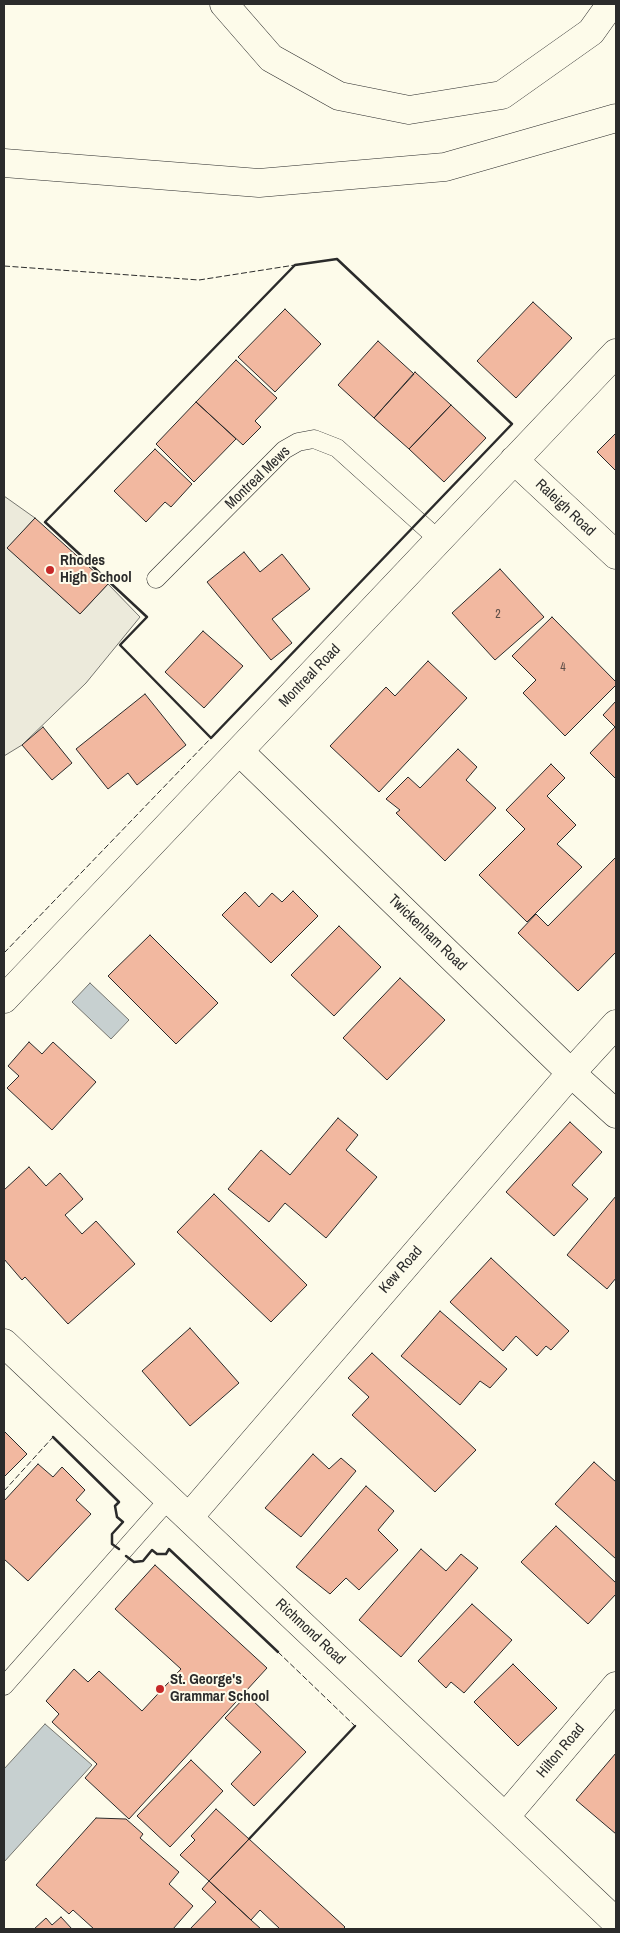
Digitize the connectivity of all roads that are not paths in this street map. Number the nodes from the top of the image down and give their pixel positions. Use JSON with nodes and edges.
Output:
{"nodes":[{"id":1,"x":224,"y":4,"type":"edge"},
{"id":2,"x":611,"y":4,"type":"edge"},
{"id":3,"x":616,"y":118,"type":"edge"},
{"id":4,"x":4,"y":164,"type":"edge"},
{"id":5,"x":616,"y":353,"type":"edge"},
{"id":6,"x":514,"y":460,"type":"junction"},
{"id":7,"x":439,"y":540,"type":"junction"},
{"id":8,"x":616,"y":555,"type":"edge"},
{"id":9,"x":156,"y":579,"type":"dead end"},
{"id":10,"x":238,"y":752,"type":"junction"},
{"id":11,"x":4,"y":999,"type":"edge"},
{"id":12,"x":616,"y":1024,"type":"edge"},
{"id":13,"x":571,"y":1073,"type":"junction"},
{"id":14,"x":616,"y":1114,"type":"edge"},
{"id":15,"x":4,"y":1343,"type":"edge"},
{"id":16,"x":179,"y":1508,"type":"junction"},
{"id":17,"x":4,"y":1686,"type":"edge"},
{"id":18,"x":616,"y":1686,"type":"edge"},
{"id":19,"x":506,"y":1816,"type":"junction"},
{"id":20,"x":616,"y":1922,"type":"edge"}],
"edges":[{"from":1,"to":2,"type":"main road"},
{"from":3,"to":4,"type":"main road"},
{"from":5,"to":6,"type":"main road","name":"Montreal Road"},
{"from":6,"to":7,"type":"main road","name":"Montreal Road"},
{"from":6,"to":8,"type":"main road","name":"Raleigh Road"},
{"from":7,"to":9,"type":"lane","name":"Montreal Mews"},
{"from":7,"to":10,"type":"main road","name":"Montreal Road"},
{"from":10,"to":11,"type":"main road","name":"Montreal Road"},
{"from":10,"to":13,"type":"main road","name":"Twickenham Road"},
{"from":12,"to":13,"type":"main road","name":"Kew Road"},
{"from":13,"to":14,"type":"main road","name":"Twickenham Road"},
{"from":13,"to":16,"type":"main road","name":"Kew Road"},
{"from":15,"to":16,"type":"main road","name":"Richmond Road"},
{"from":16,"to":17,"type":"lane"},
{"from":16,"to":19,"type":"main road","name":"Richmond Road"},
{"from":18,"to":19,"type":"main road","name":"Hilton Road"},
{"from":19,"to":20,"type":"main road","name":"Richmond Road"}]}
